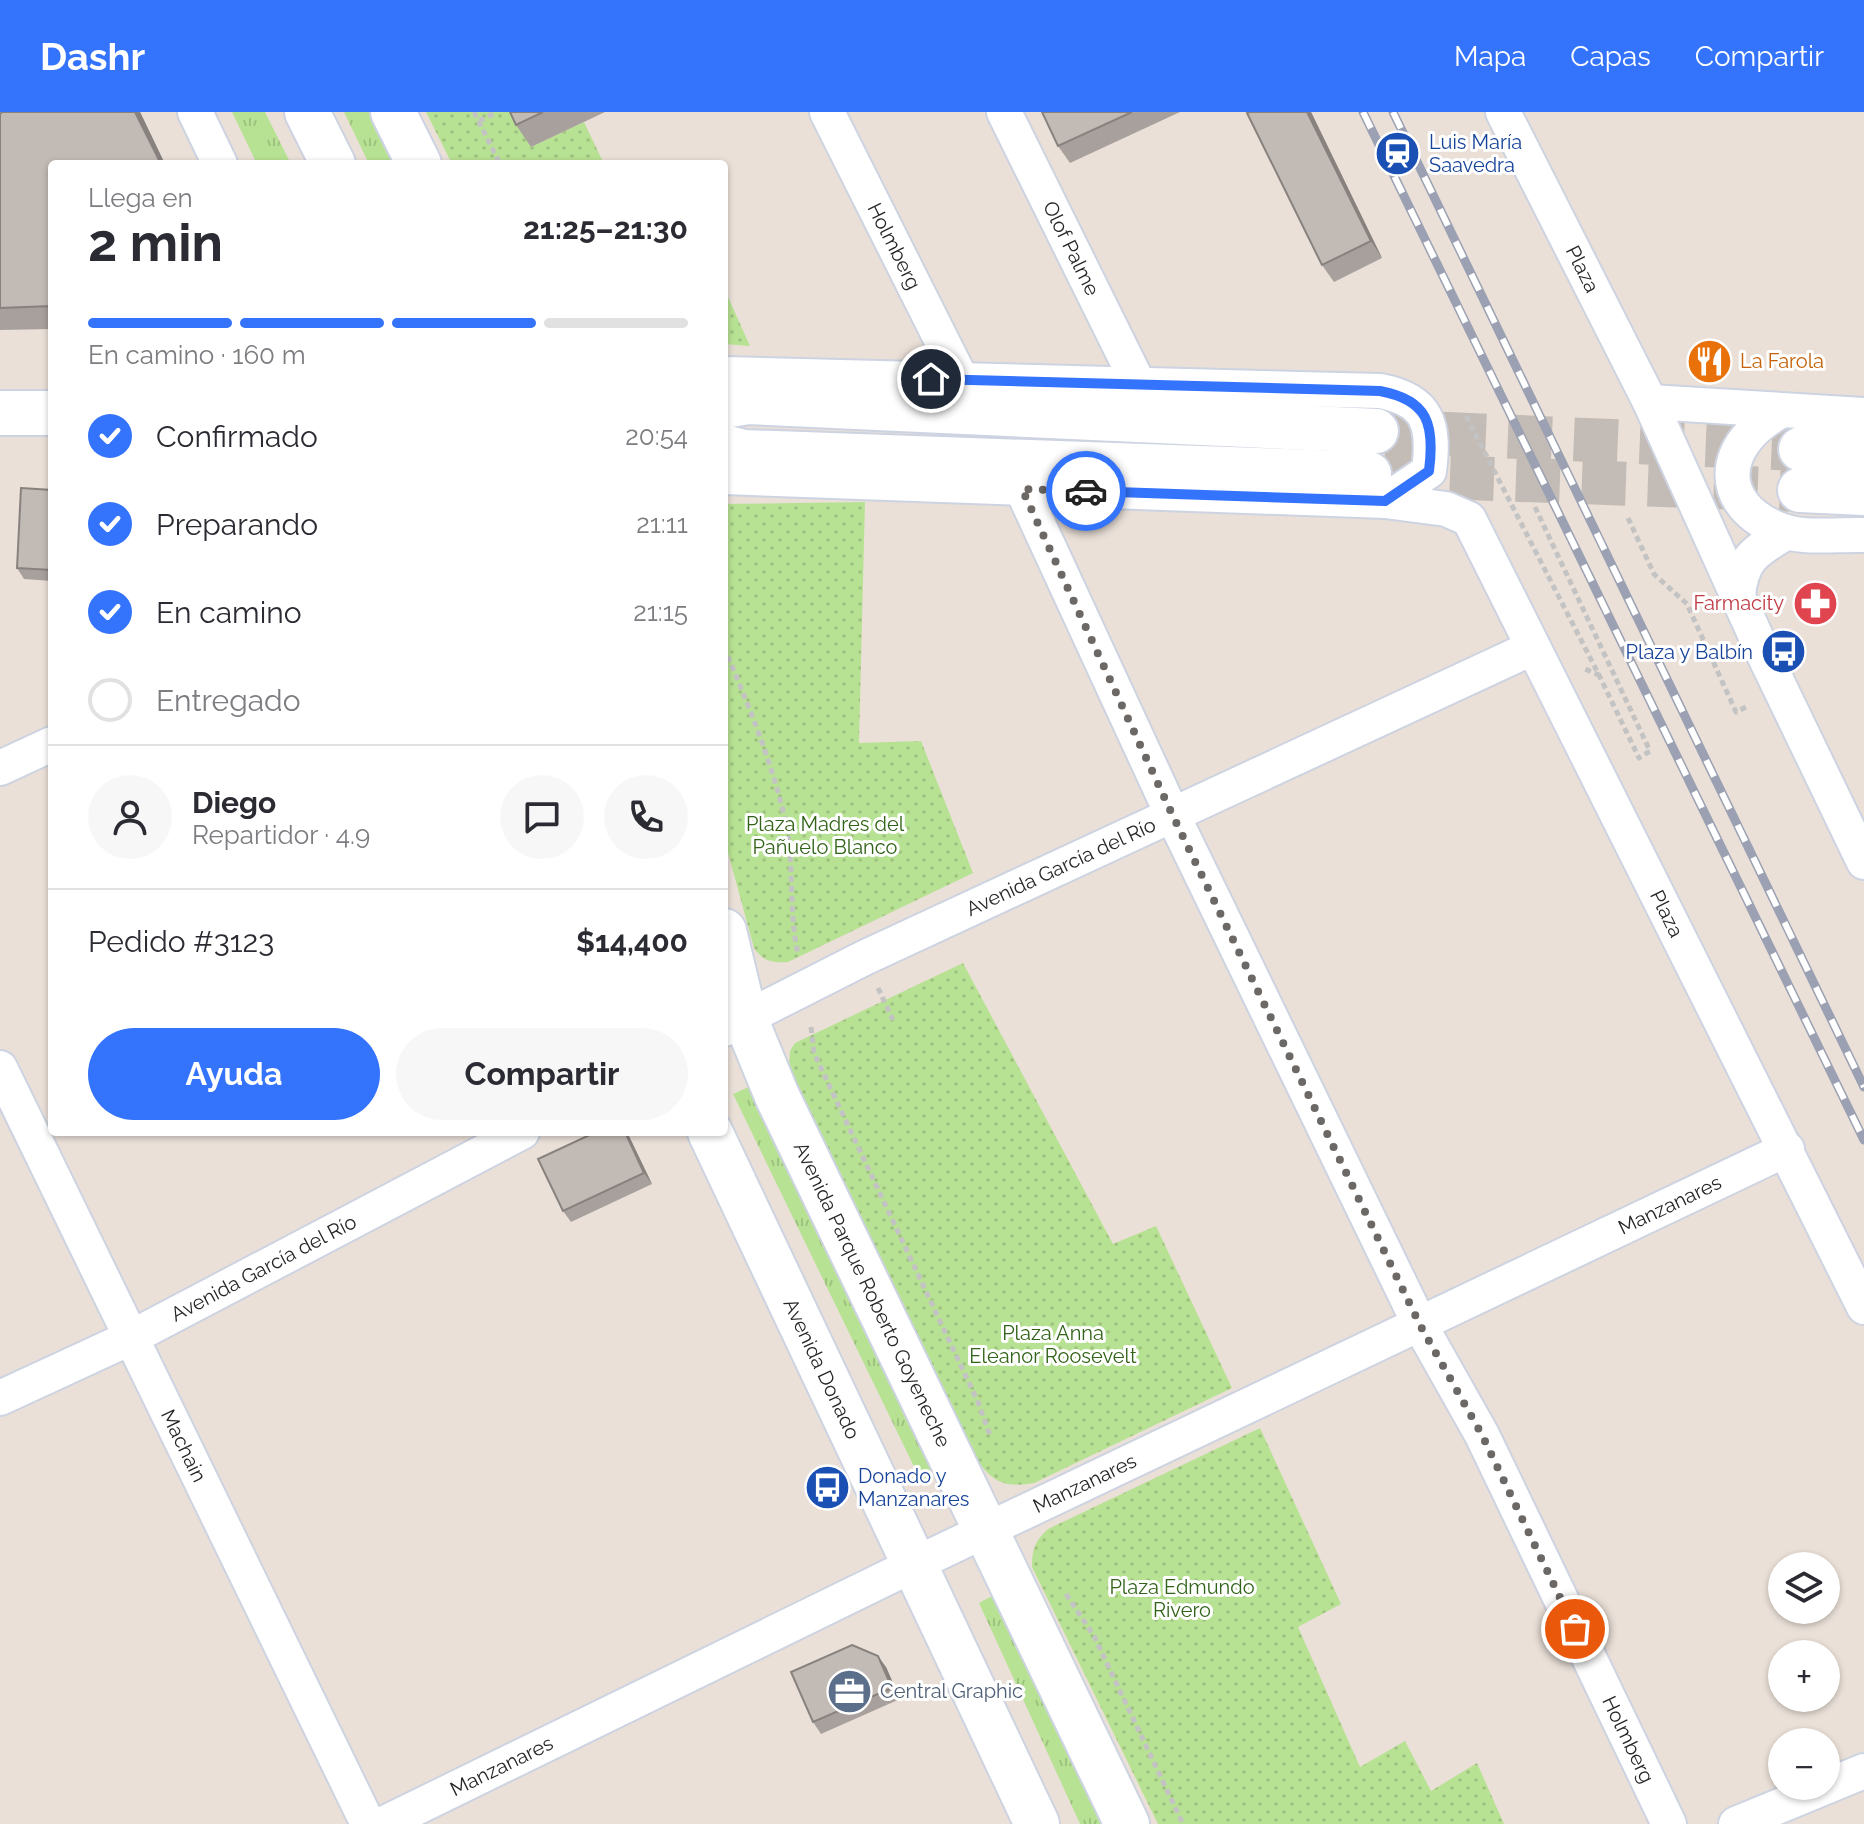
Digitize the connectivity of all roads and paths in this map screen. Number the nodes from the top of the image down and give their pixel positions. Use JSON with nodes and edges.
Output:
{"nodes":[{"id":1,"x":195,"y":112,"type":"edge"},
{"id":2,"x":307,"y":112,"type":"edge"},
{"id":3,"x":393,"y":112,"type":"edge"},
{"id":4,"x":474,"y":112,"type":"edge"},
{"id":5,"x":497,"y":112,"type":"edge"},
{"id":6,"x":827,"y":112,"type":"edge"},
{"id":7,"x":1004,"y":112,"type":"edge"},
{"id":8,"x":1503,"y":112,"type":"edge"},
{"id":9,"x":479,"y":121,"type":"junction"},
{"id":10,"x":218,"y":160,"type":"edge"},
{"id":11,"x":331,"y":160,"type":"edge"},
{"id":12,"x":417,"y":160,"type":"edge"},
{"id":13,"x":498,"y":160,"type":"edge"},
{"id":14,"x":728,"y":374,"type":"edge"},
{"id":15,"x":961,"y":379,"type":"junction"},
{"id":16,"x":1139,"y":385,"type":"junction"},
{"id":17,"x":1650,"y":402,"type":"junction"},
{"id":18,"x":728,"y":405,"type":"edge"},
{"id":19,"x":1781,"y":411,"type":"junction"},
{"id":20,"x":0,"y":413,"type":"edge"},
{"id":21,"x":48,"y":413,"type":"edge"},
{"id":22,"x":1864,"y":415,"type":"edge"},
{"id":23,"x":1376,"y":431,"type":"tunnel mouth"},
{"id":24,"x":728,"y":448,"type":"edge"},
{"id":25,"x":1864,"y":451,"type":"edge"},
{"id":26,"x":728,"y":477,"type":"edge"},
{"id":27,"x":1377,"y":487,"type":"junction"},
{"id":28,"x":1022,"y":489,"type":"junction"},
{"id":29,"x":1864,"y":493,"type":"edge"},
{"id":30,"x":1535,"y":507,"type":"dead end"},
{"id":31,"x":1628,"y":518,"type":"dead end"},
{"id":32,"x":1787,"y":532,"type":"junction"},
{"id":33,"x":1864,"y":535,"type":"edge"},
{"id":34,"x":1738,"y":595,"type":"junction"},
{"id":35,"x":1532,"y":648,"type":"junction"},
{"id":36,"x":728,"y":658,"type":"edge"},
{"id":37,"x":1599,"y":675,"type":"dead end"},
{"id":38,"x":1743,"y":691,"type":"dead end"},
{"id":39,"x":48,"y":746,"type":"edge"},
{"id":40,"x":0,"y":768,"type":"edge"},
{"id":41,"x":1172,"y":814,"type":"junction"},
{"id":42,"x":1864,"y":862,"type":"edge"},
{"id":43,"x":728,"y":968,"type":"edge"},
{"id":44,"x":806,"y":987,"type":"junction"},
{"id":45,"x":734,"y":1023,"type":"edge"},
{"id":46,"x":0,"y":1068,"type":"edge"},
{"id":47,"x":514,"y":1136,"type":"edge"},
{"id":48,"x":712,"y":1136,"type":"edge"},
{"id":49,"x":1787,"y":1149,"type":"junction"},
{"id":50,"x":1864,"y":1307,"type":"edge"},
{"id":51,"x":1420,"y":1325,"type":"junction"},
{"id":52,"x":132,"y":1337,"type":"junction"},
{"id":53,"x":0,"y":1398,"type":"edge"},
{"id":54,"x":992,"y":1442,"type":"dead end"},
{"id":55,"x":986,"y":1531,"type":"junction"},
{"id":56,"x":913,"y":1565,"type":"junction"},
{"id":57,"x":1061,"y":1587,"type":"dead end"},
{"id":58,"x":1864,"y":1771,"type":"edge"},
{"id":59,"x":368,"y":1824,"type":"edge"},
{"id":60,"x":383,"y":1824,"type":"edge"},
{"id":61,"x":1037,"y":1824,"type":"edge"},
{"id":62,"x":1127,"y":1824,"type":"edge"},
{"id":63,"x":1183,"y":1824,"type":"edge"},
{"id":64,"x":1669,"y":1824,"type":"edge"},
{"id":65,"x":1736,"y":1824,"type":"edge"}],
"edges":[{"from":1,"to":10,"type":"street"},
{"from":2,"to":11,"type":"main road"},
{"from":3,"to":12,"type":"main road"},
{"from":4,"to":9,"type":"path"},
{"from":5,"to":9,"type":"path"},
{"from":6,"to":15,"type":"street","name":"Holmberg"},
{"from":7,"to":16,"type":"street","name":"Olof Palme"},
{"from":8,"to":17,"type":"street","name":"Plaza"},
{"from":9,"to":13,"type":"path"},
{"from":14,"to":15,"type":"street"},
{"from":15,"to":16,"type":"street"},
{"from":16,"to":27,"type":"street"},
{"from":17,"to":19,"type":"street"},
{"from":17,"to":34,"type":"street","name":"Plaza"},
{"from":18,"to":23,"type":"main road"},
{"from":19,"to":22,"type":"street"},
{"from":19,"to":32,"type":"street"},
{"from":20,"to":21,"type":"main road"},
{"from":24,"to":27,"type":"main road"},
{"from":25,"to":29,"type":"main road"},
{"from":26,"to":28,"type":"street"},
{"from":27,"to":28,"type":"street"},
{"from":27,"to":35,"type":"street","name":"Plaza"},
{"from":28,"to":41,"type":"street","name":"Holmberg"},
{"from":30,"to":37,"type":"path"},
{"from":31,"to":38,"type":"path"},
{"from":32,"to":33,"type":"street"},
{"from":32,"to":34,"type":"street"},
{"from":34,"to":42,"type":"street","name":"Plaza"},
{"from":35,"to":41,"type":"street","name":"Avenida García del Río"},
{"from":35,"to":49,"type":"street","name":"Plaza"},
{"from":36,"to":44,"type":"path"},
{"from":39,"to":40,"type":"street"},
{"from":41,"to":44,"type":"street","name":"Avenida García del Río"},
{"from":41,"to":51,"type":"street","name":"Holmberg"},
{"from":43,"to":45,"type":"main road","name":"Avenida Parque Roberto Goyeneche"},
{"from":44,"to":45,"type":"street","name":"Avenida García del Río"},
{"from":44,"to":54,"type":"path"},
{"from":45,"to":55,"type":"main road","name":"Avenida Parque Roberto Goyeneche"},
{"from":46,"to":52,"type":"street","name":"Machain"},
{"from":47,"to":52,"type":"street","name":"Avenida García del Río"},
{"from":48,"to":56,"type":"main road","name":"Avenida Donado"},
{"from":49,"to":50,"type":"street","name":"Plaza"},
{"from":49,"to":51,"type":"street","name":"Manzanares"},
{"from":51,"to":55,"type":"street","name":"Manzanares"},
{"from":51,"to":64,"type":"street","name":"Holmberg"},
{"from":52,"to":53,"type":"street","name":"Avenida García del Río"},
{"from":52,"to":59,"type":"street","name":"Machain"},
{"from":55,"to":56,"type":"street","name":"Manzanares"},
{"from":55,"to":62,"type":"main road","name":"Avenida Parque Roberto Goyeneche"},
{"from":56,"to":60,"type":"street","name":"Manzanares"},
{"from":56,"to":61,"type":"main road","name":"Avenida Donado"},
{"from":57,"to":63,"type":"path"},
{"from":58,"to":65,"type":"street"}]}
